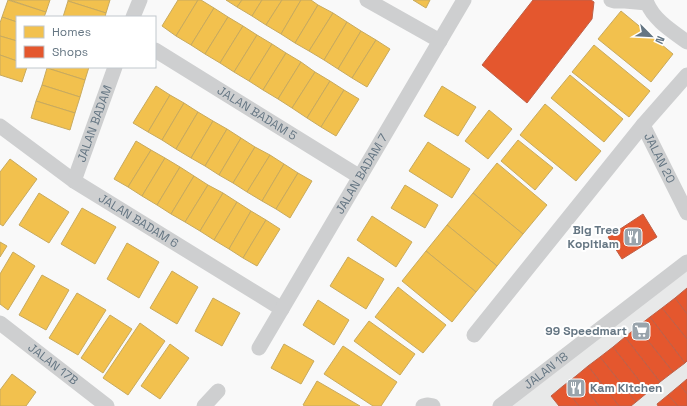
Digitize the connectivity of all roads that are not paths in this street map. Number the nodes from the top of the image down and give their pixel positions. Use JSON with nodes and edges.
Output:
{"nodes":[{"id":1,"x":140,"y":0,"type":"edge"},
{"id":2,"x":368,"y":0,"type":"edge"},
{"id":3,"x":464,"y":0,"type":"edge"},
{"id":4,"x":618,"y":0,"type":"edge"},
{"id":5,"x":647,"y":1,"type":"edge"},
{"id":6,"x":134,"y":16,"type":"edge"},
{"id":7,"x":440,"y":42,"type":"junction"},
{"id":8,"x":687,"y":42,"type":"edge"},
{"id":9,"x":156,"y":51,"type":"edge"},
{"id":10,"x":115,"y":68,"type":"edge"},
{"id":11,"x":687,"y":75,"type":"edge"},
{"id":12,"x":643,"y":125,"type":"junction"},
{"id":13,"x":0,"y":126,"type":"edge"},
{"id":14,"x":360,"y":177,"type":"junction"},
{"id":15,"x":74,"y":181,"type":"junction"},
{"id":16,"x":687,"y":213,"type":"edge"},
{"id":17,"x":687,"y":262,"type":"edge"},
{"id":18,"x":282,"y":309,"type":"junction"},
{"id":19,"x":0,"y":322,"type":"edge"},
{"id":20,"x":474,"y":335,"type":"dead end"},
{"id":21,"x":259,"y":348,"type":"dead end"},
{"id":22,"x":218,"y":391,"type":"dead end"},
{"id":23,"x":107,"y":406,"type":"edge"},
{"id":24,"x":204,"y":406,"type":"edge"},
{"id":25,"x":423,"y":406,"type":"edge"},
{"id":26,"x":433,"y":406,"type":"edge"},
{"id":27,"x":500,"y":406,"type":"edge"}],
"edges":[{"from":1,"to":6,"type":"street"},
{"from":2,"to":7,"type":"street"},
{"from":3,"to":7,"type":"street","name":"JALAN BADAM 7"},
{"from":4,"to":5,"type":"street"},
{"from":5,"to":8,"type":"street"},
{"from":7,"to":14,"type":"street","name":"JALAN BADAM 7"},
{"from":9,"to":14,"type":"street","name":"JALAN BADAM 5"},
{"from":10,"to":15,"type":"street","name":"JALAN BADAM"},
{"from":11,"to":12,"type":"street"},
{"from":12,"to":16,"type":"street","name":"JALAN 20"},
{"from":12,"to":20,"type":"street"},
{"from":13,"to":15,"type":"street","name":"JALAN BADAM 6"},
{"from":14,"to":18,"type":"street","name":"JALAN BADAM 7"},
{"from":15,"to":18,"type":"street","name":"JALAN BADAM 6"},
{"from":17,"to":27,"type":"street","name":"JALAN 18"},
{"from":18,"to":21,"type":"street","name":"JALAN BADAM 7"},
{"from":19,"to":23,"type":"street","name":"JALAN 17B"},
{"from":22,"to":24,"type":"street"},
{"from":25,"to":26,"type":"street"}]}
